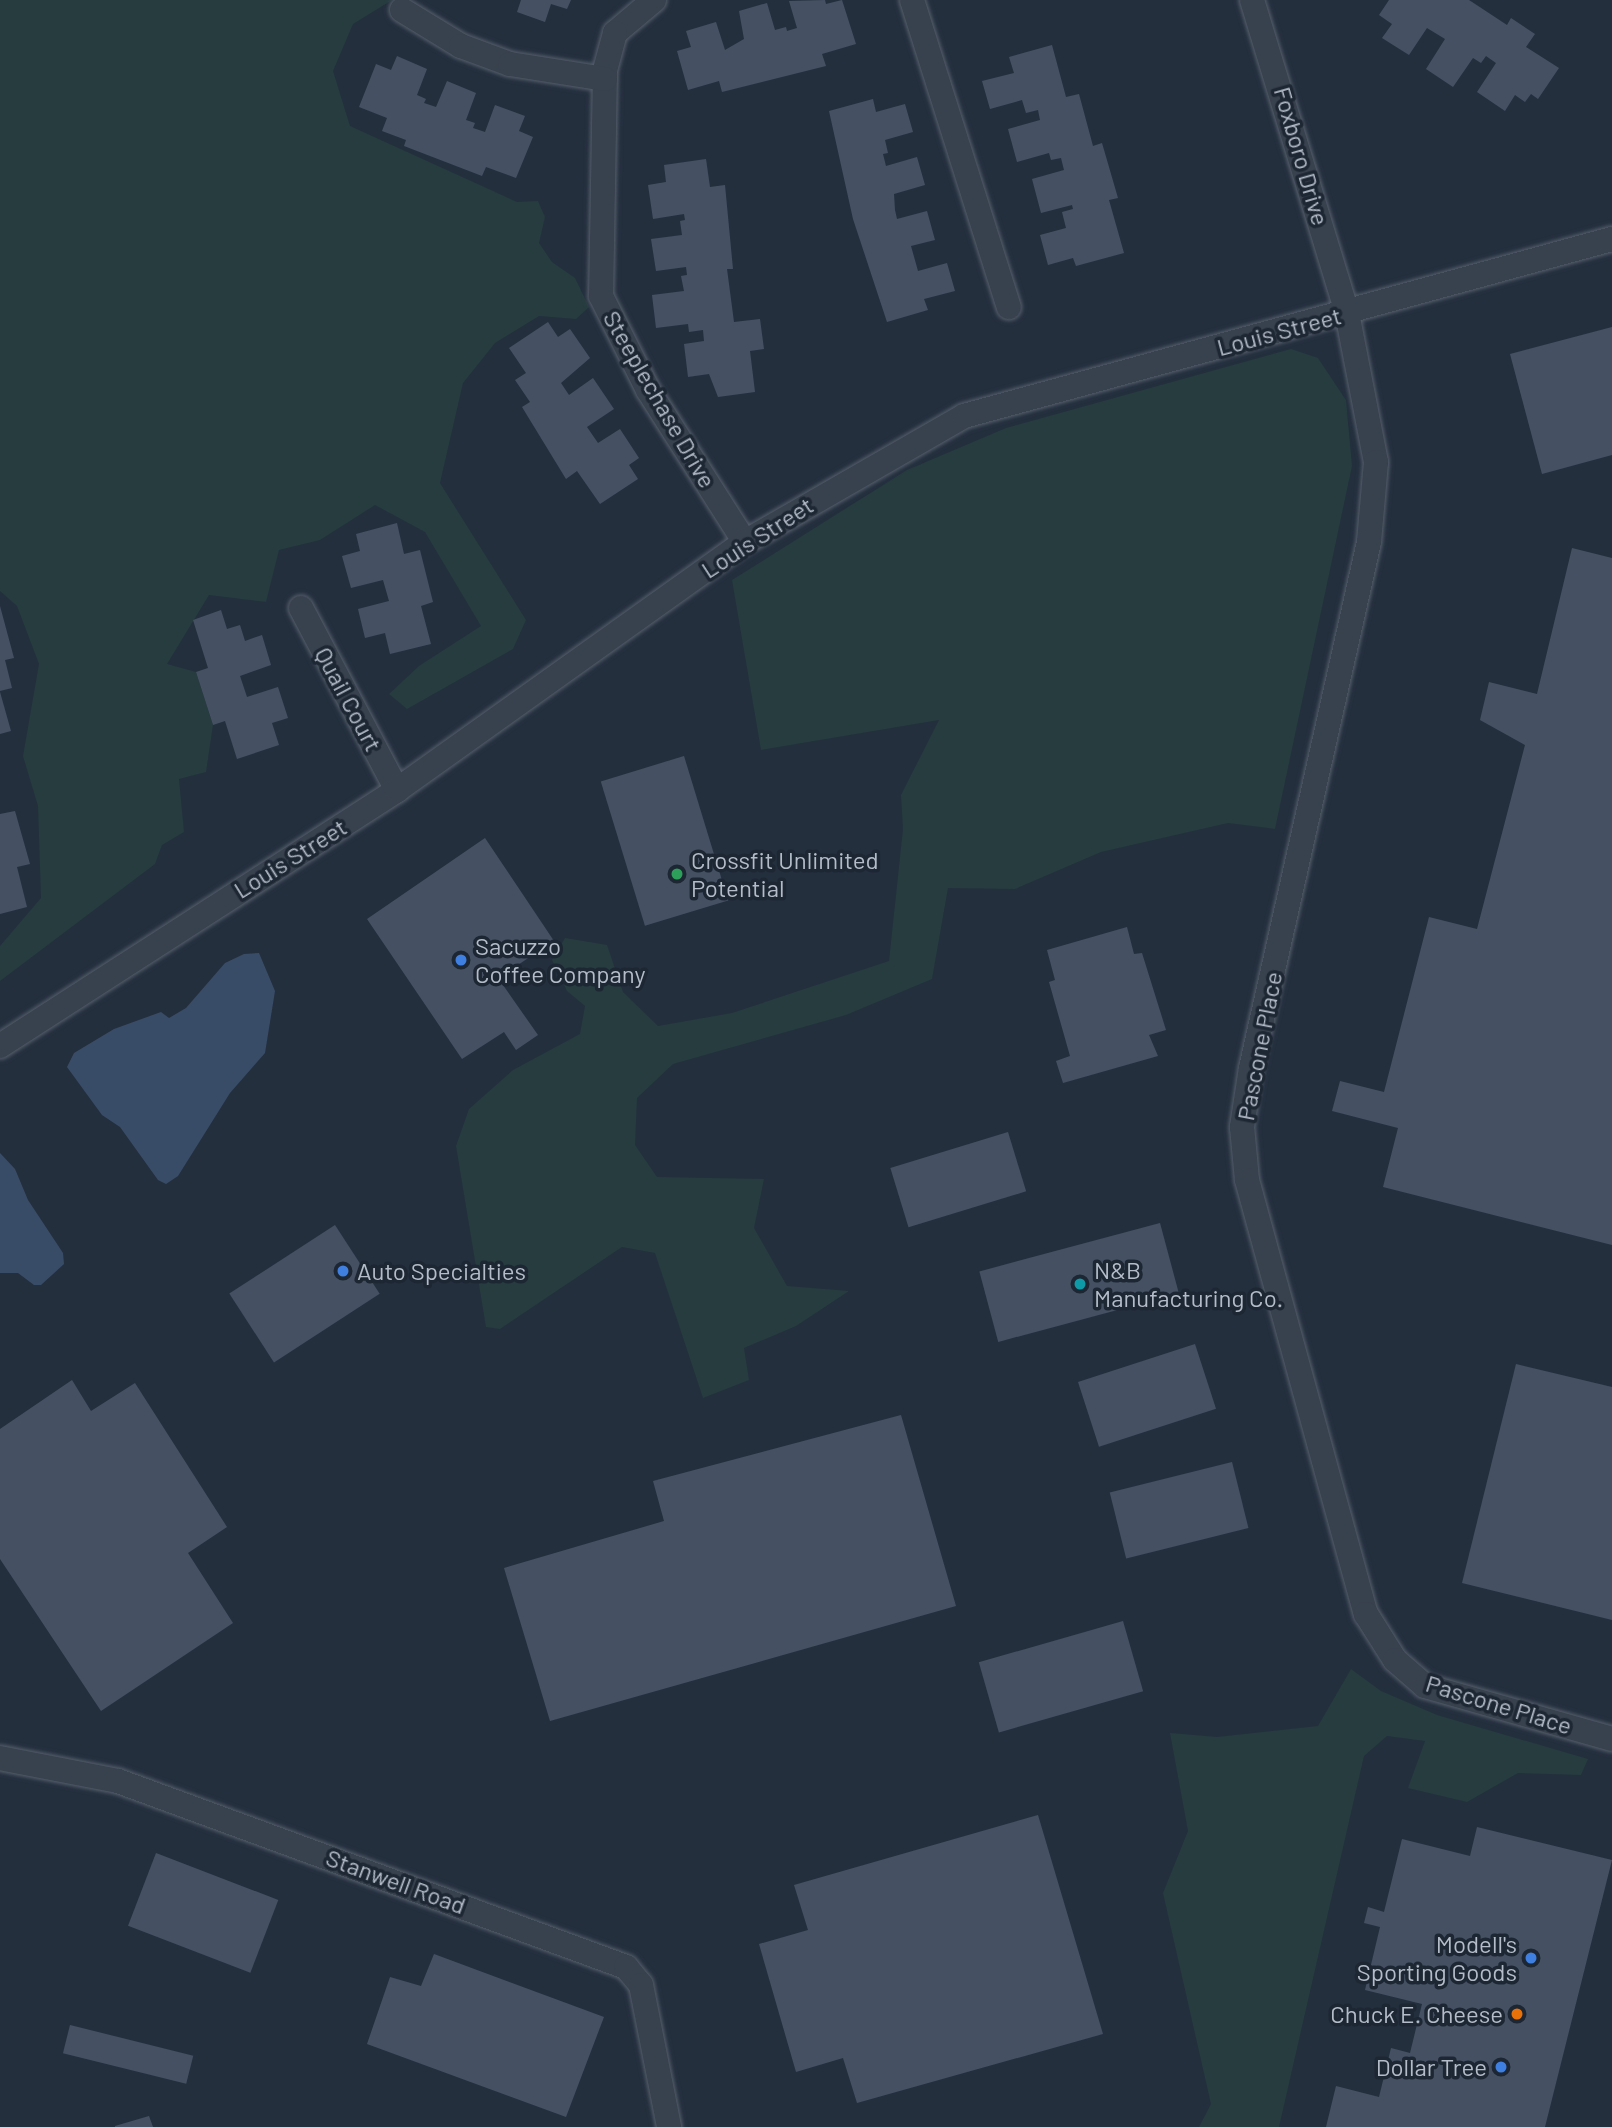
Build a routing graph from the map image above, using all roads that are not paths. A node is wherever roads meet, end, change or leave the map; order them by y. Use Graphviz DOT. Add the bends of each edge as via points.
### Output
graph roads {
  1 [pos="654,0"];
  2 [pos="912,0"];
  3 [pos="1252,0"];
  4 [pos="402,10"];
  5 [pos="605,79"];
  6 [pos="1612,239"];
  7 [pos="1009,307"];
  8 [pos="1347,313"];
  9 [pos="744,542"];
  10 [pos="301,608"];
  11 [pos="397,790"];
  12 [pos="0,1046"];
  13 [pos="1612,1739"];
  14 [pos="0,1758"];
  15 [pos="670,2127"];
  1 -- 5 [label="street, Steeplechase Drive" via="615,33"];
  2 -- 7 [label="street"];
  3 -- 8 [label="street, Foxboro Drive"];
  4 -- 5 [label="street" via="461,46 510,64"];
  5 -- 9 [label="street, Steeplechase Drive" via="601,296 648,390"];
  6 -- 8 [label="street, Louis Street"];
  8 -- 9 [label="street, Louis Street" via="964,415"];
  8 -- 13 [label="street, Pascone Place" via="1376,462 1369,541 1251,1068 1242,1127 1247,1180 1366,1614 1395,1660 1424,1686"];
  9 -- 11 [label="street, Louis Street"];
  10 -- 11 [label="street, Quail Court"];
  11 -- 12 [label="street, Louis Street"];
  14 -- 15 [label="street, Stanwell Road" via="118,1781 626,1967 641,1985"];
}
